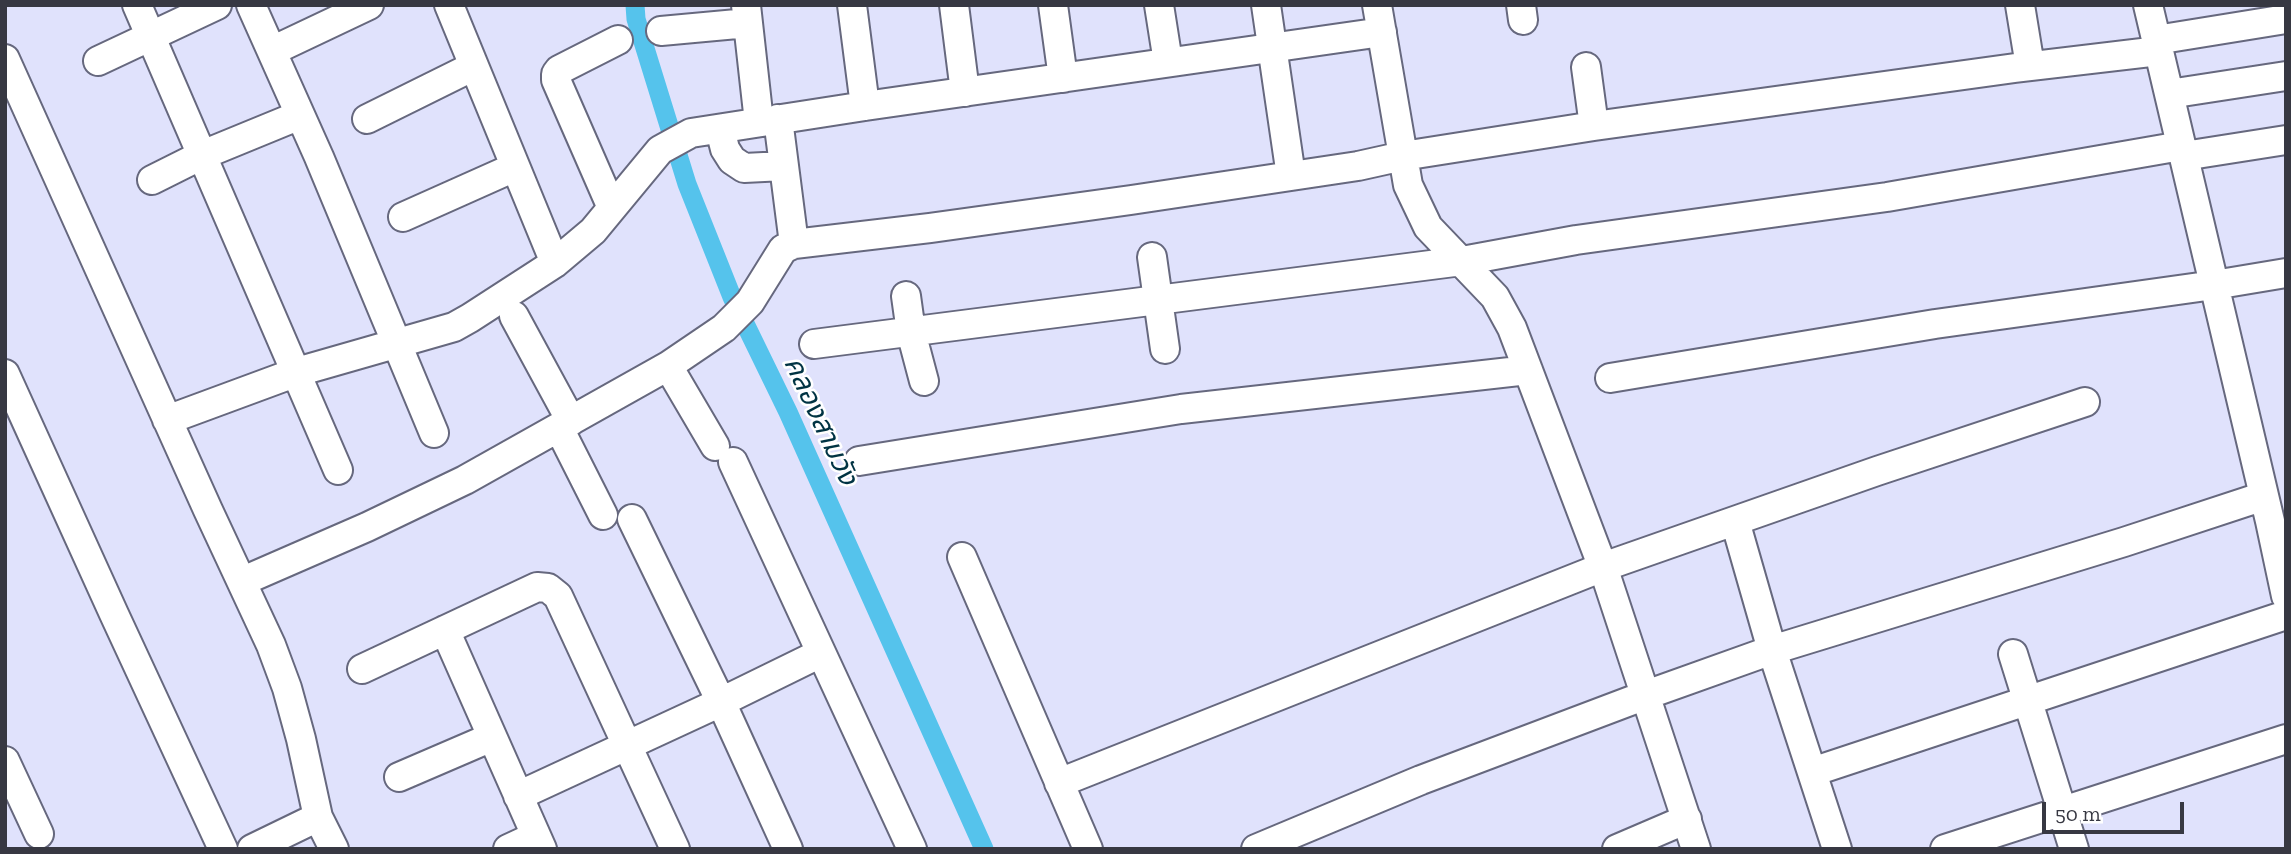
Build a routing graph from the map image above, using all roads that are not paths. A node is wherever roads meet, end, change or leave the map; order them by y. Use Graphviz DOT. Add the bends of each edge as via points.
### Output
graph roads {
  1 [pos="137,5"];
  2 [pos="217,5"];
  3 [pos="251,5"];
  4 [pos="369,5"];
  5 [pos="449,5"];
  6 [pos="852,5"];
  7 [pos="954,5"];
  8 [pos="1053,5"];
  9 [pos="1159,5"];
  10 [pos="1266,5"];
  11 [pos="2020,5"];
  12 [pos="2148,5"];
  13 [pos="747,14"];
  14 [pos="1380,18"];
  15 [pos="2286,19"];
  16 [pos="661,31"];
  17 [pos="150,36"];
  18 [pos="618,40"];
  19 [pos="2157,45"];
  20 [pos="1273,47"];
  21 [pos="272,51"];
  22 [pos="5,59"];
  23 [pos="98,61"];
  24 [pos="1168,62"];
  25 [pos="474,66"];
  26 [pos="1586,66"];
  27 [pos="2030,66"];
  28 [pos="2286,76"];
  29 [pos="1063,78"];
  30 [pos="965,92"];
  31 [pos="2169,94"];
  32 [pos="865,106"];
  33 [pos="300,115"];
  34 [pos="367,119"];
  35 [pos="768,121"];
  36 [pos="1594,126"];
  37 [pos="720,128"];
  38 [pos="2286,140"];
  39 [pos="2182,151"];
  40 [pos="201,156"];
  41 [pos="1403,156"];
  42 [pos="784,166"];
  43 [pos="515,167"];
  44 [pos="1290,176"];
  45 [pos="152,180"];
  46 [pos="612,208"];
  47 [pos="403,217"];
  48 [pos="794,244"];
  49 [pos="1152,257"];
  50 [pos="1462,261"];
  51 [pos="555,263"];
  52 [pos="2286,273"];
  53 [pos="2214,285"];
  54 [pos="906,296"];
  55 [pos="1158,301"];
  56 [pos="514,316"];
  57 [pos="911,332"];
  58 [pos="397,343"];
  59 [pos="814,344"];
  60 [pos="1165,349"];
  61 [pos="668,366"];
  62 [pos="1528,370"];
  63 [pos="297,372"];
  64 [pos="5,374"];
  65 [pos="1610,378"];
  66 [pos="924,381"];
  67 [pos="2085,402"];
  68 [pos="167,420"];
  69 [pos="565,425"];
  70 [pos="434,433"];
  71 [pos="859,461"];
  72 [pos="338,470"];
  73 [pos="2264,496"];
  74 [pos="603,515"];
  75 [pos="632,519"];
  76 [pos="1735,521"];
  77 [pos="962,557"];
  78 [pos="1603,567"];
  79 [pos="243,581"];
  80 [pos="2286,596"];
  81 [pos="2286,615"];
  82 [pos="445,630"];
  83 [pos="1772,650"];
  84 [pos="821,653"];
  85 [pos="2013,654"];
  86 [pos="362,669"];
  87 [pos="1646,695"];
  88 [pos="2027,700"];
  89 [pos="721,702"];
  90 [pos="492,737"];
  91 [pos="2286,739"];
  92 [pos="627,746"];
  93 [pos="5,761"];
  94 [pos="1812,772"];
  95 [pos="400,778"];
  96 [pos="1059,783"];
  97 [pos="518,796"];
  98 [pos="2063,811"];
  99 [pos="318,817"];
  100 [pos="1687,819"];
  101 [pos="43,842"];
  102 [pos="539,842"];
  103 [pos="223,849"];
  104 [pos="252,849"];
  105 [pos="334,849"];
  106 [pos="508,849"];
  107 [pos="674,849"];
  108 [pos="788,849"];
  109 [pos="912,849"];
  110 [pos="1088,849"];
  111 [pos="1256,849"];
  112 [pos="1617,849"];
  113 [pos="1696,849"];
  114 [pos="1837,849"];
  115 [pos="1945,849"];
  116 [pos="2074,849"];
  1 -- 17 [label="street"];
  2 -- 17 [label="street"];
  3 -- 21 [label="street"];
  4 -- 21 [label="street"];
  5 -- 25 [label="street"];
  6 -- 32 [label="street"];
  7 -- 30 [label="street"];
  8 -- 29 [label="street"];
  9 -- 24 [label="street"];
  10 -- 20 [label="street"];
  11 -- 27 [label="street"];
  12 -- 19 [label="street"];
  13 -- 16 [label="street"];
  13 -- 35 [label="street"];
  14 -- 20 [label="street"];
  14 -- 41 [label="street"];
  15 -- 19 [label="street"];
  17 -- 23 [label="street"];
  17 -- 40 [label="street"];
  18 -- 46 [label="street" via="556,74"];
  19 -- 27 [label="street"];
  19 -- 31 [label="street"];
  20 -- 24 [label="street"];
  20 -- 44 [label="street"];
  21 -- 33 [label="street"];
  22 -- 68 [label="street"];
  24 -- 29 [label="street"];
  25 -- 34 [label="street"];
  25 -- 43 [label="street"];
  26 -- 36 [label="street"];
  27 -- 36 [label="street"];
  28 -- 31 [label="street"];
  29 -- 30 [label="street"];
  30 -- 32 [label="street"];
  31 -- 39 [label="street"];
  32 -- 35 [label="street"];
  33 -- 40 [label="street"];
  33 -- 58 [label="street"];
  35 -- 37 [label="street"];
  35 -- 42 [label="street"];
  36 -- 41 [label="street"];
  37 -- 42 [label="street" via="725,149 744,168"];
  37 -- 46 [label="street" via="691,133 660,150"];
  38 -- 39 [label="street"];
  39 -- 50 [label="street" via="1576,240"];
  39 -- 53 [label="street"];
  40 -- 45 [label="street"];
  40 -- 63 [label="street"];
  41 -- 44 [label="street"];
  41 -- 50 [label="street" via="1408,185 1428,227"];
  42 -- 48 [label="street"];
  43 -- 47 [label="street"];
  43 -- 51 [label="street"];
  44 -- 48 [label="street"];
  46 -- 51 [label="street"];
  48 -- 61 [label="street" via="783,248 750,302 724,328"];
  49 -- 55 [label="street"];
  50 -- 55 [label="street"];
  50 -- 62 [label="street" via="1495,298"];
  51 -- 58 [label="street" via="454,327"];
  52 -- 53 [label="street"];
  53 -- 65 [label="street" via="1935,324"];
  53 -- 73 [label="street"];
  54 -- 57 [label="street"];
  55 -- 57 [label="street"];
  55 -- 60 [label="street"];
  56 -- 69 [label="street"];
  57 -- 59 [label="street"];
  57 -- 66 [label="street"];
  58 -- 63 [label="street"];
  58 -- 70 [label="street"];
  61 -- 69 [label="street"];
  61 -- 84 [label="street" via="724,454"];
  62 -- 71 [label="street" via="1181,409"];
  62 -- 78 [label="street"];
  63 -- 68 [label="street"];
  63 -- 72 [label="street"];
  64 -- 103 [label="street"];
  67 -- 76 [label="street"];
  68 -- 79 [label="street"];
  69 -- 74 [label="street"];
  69 -- 79 [label="street" via="452,486"];
  73 -- 80 [label="street"];
  73 -- 83 [label="street"];
  75 -- 89 [label="street"];
  76 -- 78 [label="street"];
  76 -- 83 [label="street"];
  77 -- 96 [label="street"];
  78 -- 87 [label="street"];
  78 -- 96 [label="street"];
  79 -- 99 [label="street" via="287,688"];
  81 -- 88 [label="street"];
  82 -- 86 [label="street"];
  82 -- 90 [label="street"];
  82 -- 92 [label="street" via="537,587 548,588 558,596"];
  83 -- 87 [label="street"];
  83 -- 94 [label="street"];
  84 -- 89 [label="street"];
  84 -- 109 [label="street"];
  85 -- 88 [label="street"];
  87 -- 100 [label="street"];
  87 -- 111 [label="street" via="1420,780"];
  88 -- 94 [label="street"];
  88 -- 98 [label="street"];
  89 -- 92 [label="street"];
  89 -- 108 [label="street"];
  90 -- 95 [label="street"];
  90 -- 97 [label="street"];
  91 -- 98 [label="street"];
  92 -- 97 [label="street"];
  92 -- 107 [label="street"];
  93 -- 101 [label="street"];
  94 -- 114 [label="street"];
  96 -- 110 [label="street"];
  97 -- 102 [label="street"];
  98 -- 115 [label="street"];
  98 -- 116 [label="street"];
  99 -- 104 [label="street"];
  99 -- 105 [label="street"];
  100 -- 112 [label="street"];
  100 -- 113 [label="street"];
  102 -- 106 [label="street"];
}
